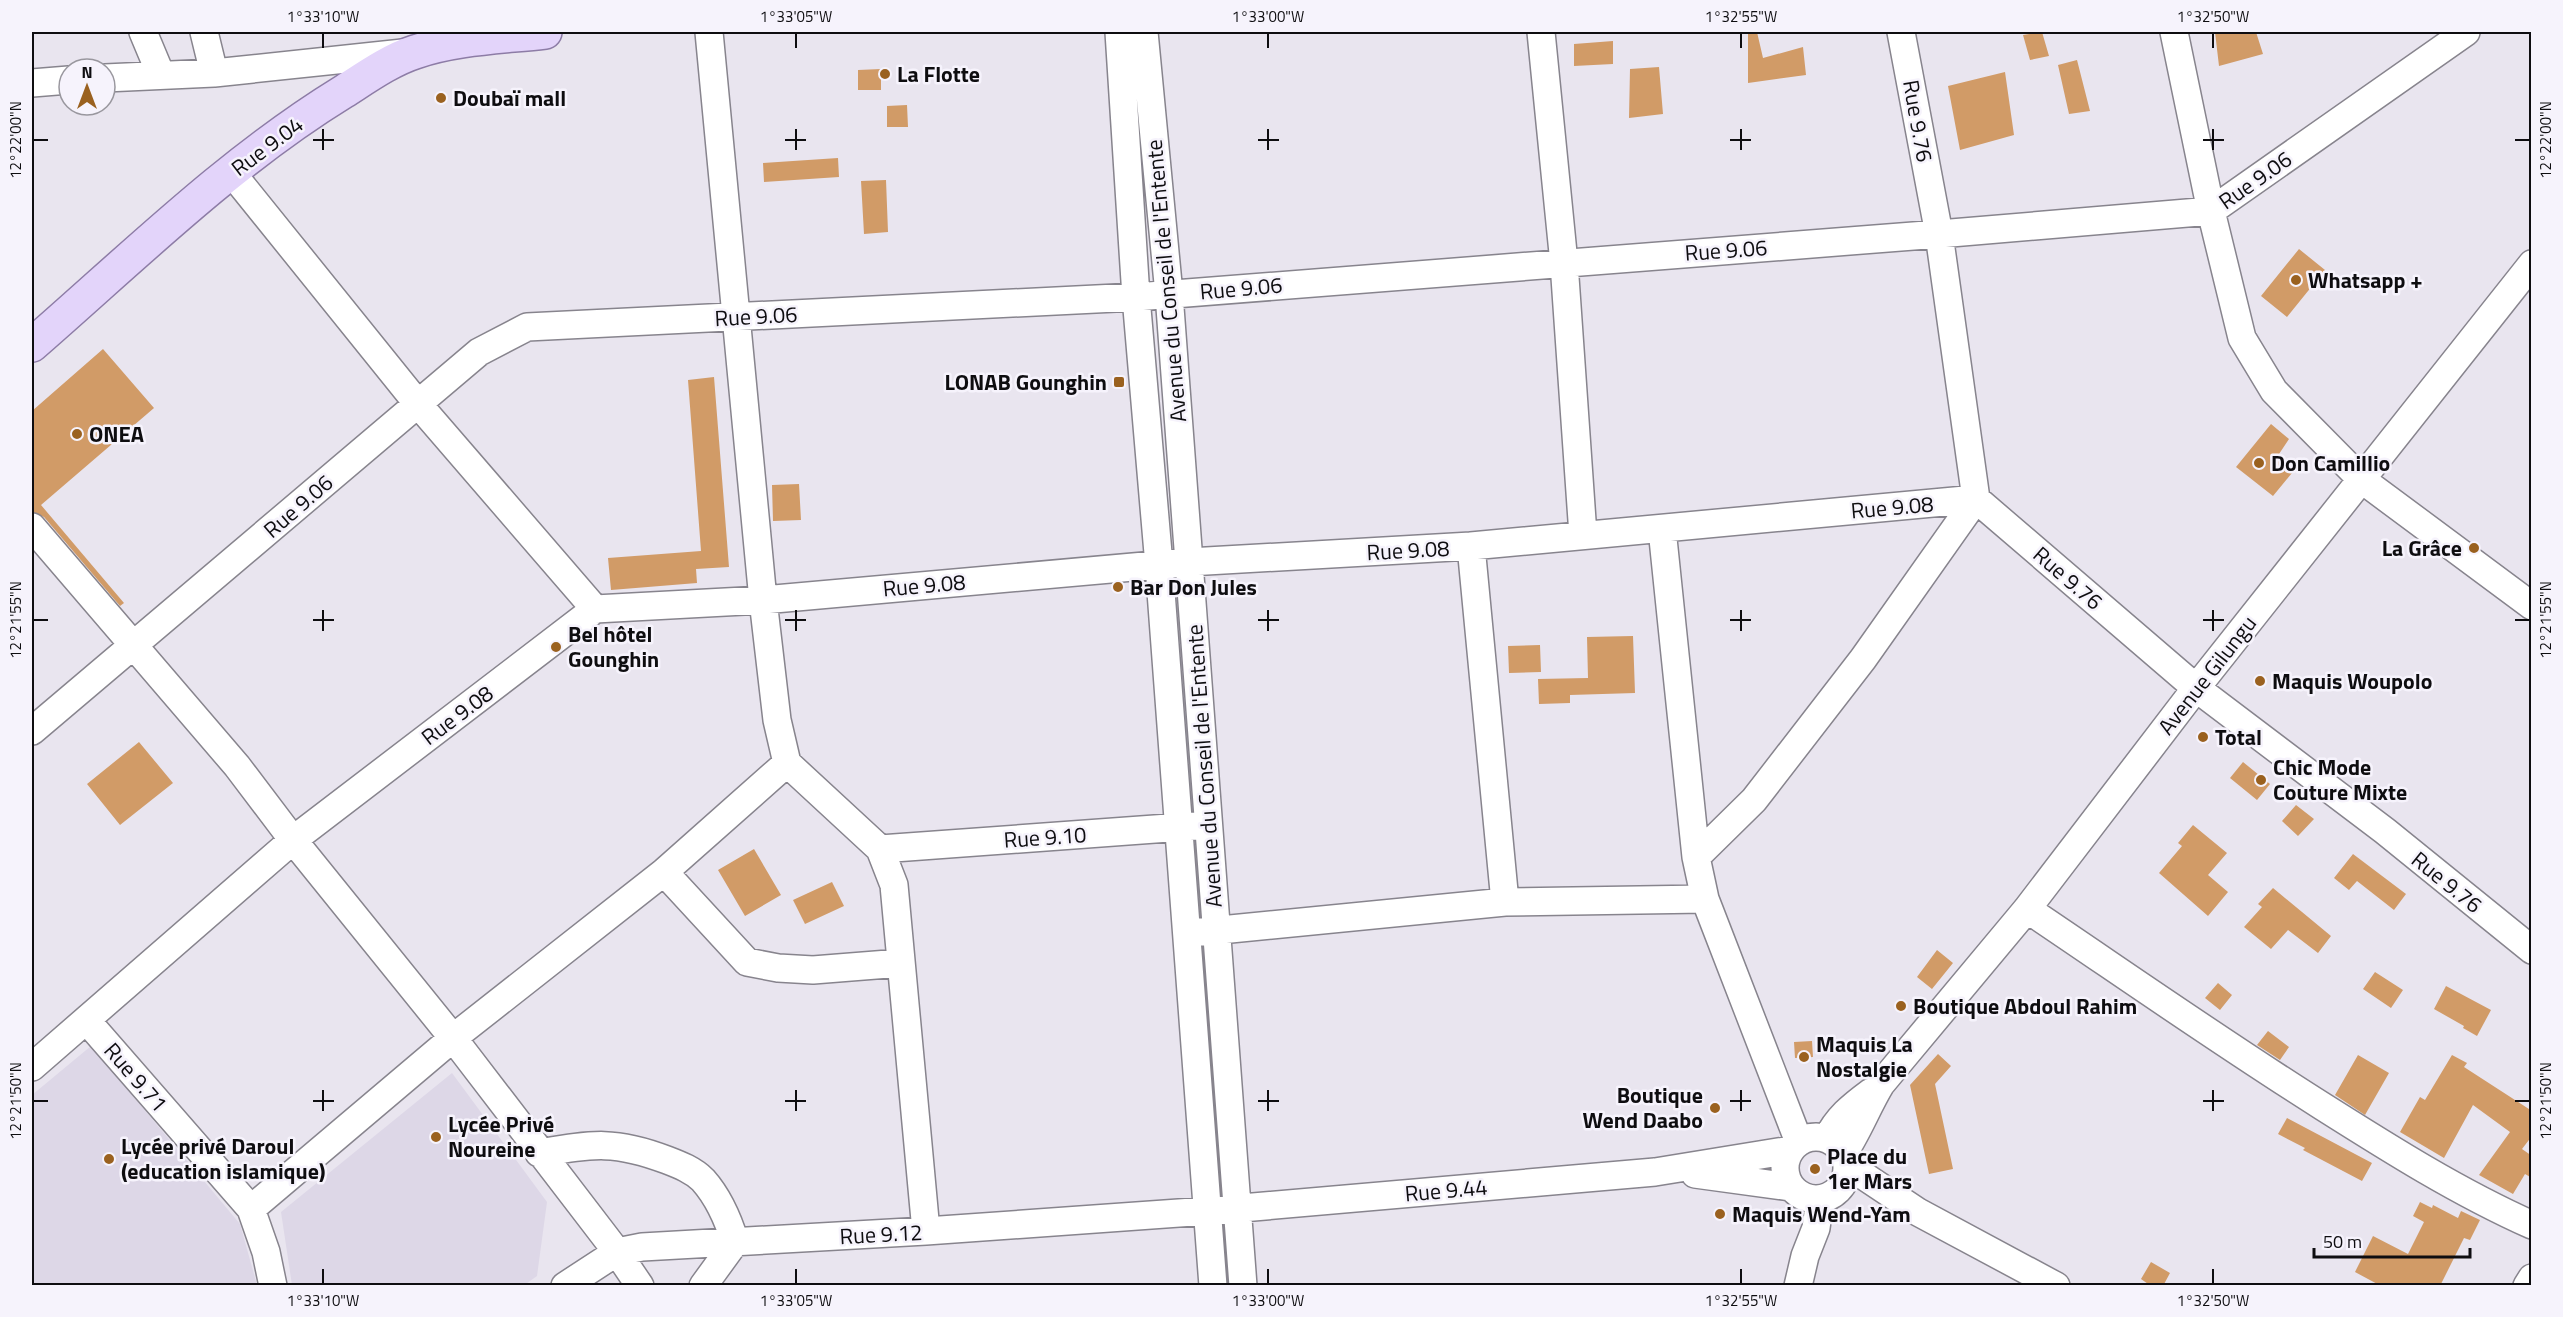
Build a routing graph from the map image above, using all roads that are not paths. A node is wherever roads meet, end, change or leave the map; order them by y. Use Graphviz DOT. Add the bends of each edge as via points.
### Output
graph roads {
  1 [pos="143,32"];
  2 [pos="204,32"];
  3 [pos="545,32"];
  4 [pos="709,32"];
  5 [pos="1119,32"];
  6 [pos="1144,32"];
  7 [pos="1541,32"];
  8 [pos="1901,32"];
  9 [pos="2174,32"];
  10 [pos="2466,32"];
  11 [pos="413,52"];
  12 [pos="214,73"];
  13 [pos="161,75"];
  14 [pos="117,77"];
  15 [pos="57,82"];
  16 [pos="32,83"];
  17 [pos="231,172"];
  18 [pos="2211,211"];
  19 [pos="1939,234"];
  20 [pos="1564,263"];
  21 [pos="2532,264"];
  22 [pos="1169,294"];
  23 [pos="1136,297"];
  24 [pos="736,318"];
  25 [pos="32,345"];
  26 [pos="417,404"];
  27 [pos="2361,479"];
  28 [pos="1976,499"];
  29 [pos="32,526"];
  30 [pos="1662,529"];
  31 [pos="1583,535"];
  32 [pos="1471,546"];
  33 [pos="1189,562"];
  34 [pos="1159,565"];
  35 [pos="764,600"];
  36 [pos="2532,606"];
  37 [pos="595,609"];
  38 [pos="134,646"];
  39 [pos="2196,688"];
  40 [pos="32,731"];
  41 [pos="787,763"];
  42 [pos="1209,825"];
  43 [pos="1180,827"];
  44 [pos="293,840"];
  45 [pos="880,849"];
  46 [pos="1696,857"];
  47 [pos="664,872"];
  48 [pos="1705,899"];
  49 [pos="1505,902"];
  50 [pos="2027,909"];
  51 [pos="1216,930"];
  52 [pos="1187,934"];
  53 [pos="2532,950"];
  54 [pos="900,963"];
  55 [pos="87,1021"];
  56 [pos="453,1038"];
  57 [pos="32,1067"];
  58 [pos="1795,1146"];
  59 [pos="539,1153"];
  60 [pos="1655,1172"];
  61 [pos="1823,1177"];
  62 [pos="1237,1208"];
  63 [pos="251,1209"];
  64 [pos="1207,1211"];
  65 [pos="2532,1225"];
  66 [pos="926,1231"];
  67 [pos="735,1242"];
  68 [pos="617,1252"];
  69 [pos="2532,1278"];
  70 [pos="273,1286"];
  71 [pos="565,1286"];
  72 [pos="640,1286"];
  73 [pos="703,1286"];
  74 [pos="1213,1286"];
  75 [pos="1243,1286"];
  76 [pos="1798,1286"];
  77 [pos="2056,1286"];
  78 [pos="2527,1286"];
  1 -- 13 [label="street"];
  2 -- 12 [label="street"];
  3 -- 11 [label="main road, Rue 9.04" via="456,42"];
  4 -- 24 [label="street"];
  5 -- 23 [label="street, Avenue du Conseil de l'Entente"];
  6 -- 22 [label="street, Avenue du Conseil de l'Entente"];
  7 -- 20 [label="street"];
  8 -- 19 [label="street, Rue 9.76"];
  9 -- 18 [label="street"];
  10 -- 18 [label="street, Rue 9.06"];
  11 -- 12 [label="street"];
  11 -- 17 [label="main road, Rue 9.04" via="320,106"];
  12 -- 13 [label="street"];
  13 -- 14 [label="street"];
  15 -- 16 [label="street"];
  17 -- 25 [label="main road, Rue 9.04"];
  17 -- 26 [label="street"];
  18 -- 19 [label="street, Rue 9.06"];
  18 -- 27 [label="street" via="2242,338 2274,391"];
  19 -- 20 [label="street, Rue 9.06"];
  19 -- 28 [label="street, Rue 9.76"];
  20 -- 22 [label="street, Rue 9.06"];
  20 -- 31 [label="street"];
  21 -- 27 [label="street, Avenue Gilungu"];
  22 -- 23 [label="street, Rue 9.06"];
  22 -- 33 [label="street, Avenue du Conseil de l'Entente"];
  23 -- 24 [label="street, Rue 9.06"];
  23 -- 34 [label="street, Avenue du Conseil de l'Entente"];
  24 -- 26 [label="street, Rue 9.06" via="527,327 479,352"];
  24 -- 35 [label="street"];
  26 -- 37 [label="street"];
  26 -- 38 [label="street, Rue 9.06"];
  27 -- 36 [label="street"];
  27 -- 39 [label="street, Avenue Gilungu"];
  28 -- 30 [label="street, Rue 9.08"];
  28 -- 39 [label="street, Rue 9.76"];
  28 -- 46 [label="street" via="1863,659 1754,800"];
  29 -- 38 [label="street"];
  30 -- 31 [label="street, Rue 9.08"];
  30 -- 46 [label="street"];
  31 -- 32 [label="street, Rue 9.08"];
  32 -- 33 [label="street, Rue 9.08"];
  32 -- 49 [label="street"];
  33 -- 34 [label="street, Rue 9.08"];
  33 -- 42 [label="street, Avenue du Conseil de l'Entente"];
  34 -- 35 [label="street, Rue 9.08"];
  34 -- 43 [label="street, Avenue du Conseil de l'Entente"];
  35 -- 37 [label="street, Rue 9.08"];
  35 -- 41 [label="street" via="777,720"];
  37 -- 44 [label="street, Rue 9.08"];
  38 -- 40 [label="street, Rue 9.06"];
  38 -- 44 [label="street" via="203,724"];
  39 -- 50 [label="street, Avenue Gilungu"];
  39 -- 53 [label="street, Rue 9.76" via="2385,831"];
  41 -- 45 [label="street"];
  41 -- 47 [label="street"];
  42 -- 43 [label="street, Rue 9.10"];
  42 -- 51 [label="street, Avenue du Conseil de l'Entente"];
  43 -- 45 [label="street, Rue 9.10"];
  43 -- 52 [label="street, Avenue du Conseil de l'Entente"];
  44 -- 55 [label="street, Rue 9.08"];
  44 -- 56 [label="street"];
  45 -- 54 [label="street" via="894,885"];
  46 -- 48 [label="street"];
  47 -- 54 [label="street" via="747,962 813,970"];
  47 -- 56 [label="street"];
  48 -- 49 [label="street"];
  48 -- 58 [label="street"];
  49 -- 51 [label="street"];
  50 -- 61 [label="street, Avenue Gilungu" via="1881,1084 1856,1135"];
  50 -- 65 [label="street" via="2389,1149"];
  51 -- 52 [label="street"];
  51 -- 62 [label="street, Avenue du Conseil de l'Entente"];
  52 -- 64 [label="street, Avenue du Conseil de l'Entente"];
  54 -- 66 [label="street"];
  55 -- 57 [label="street, Rue 9.08"];
  55 -- 63 [label="street, Rue 9.71"];
  56 -- 59 [label="street"];
  56 -- 63 [label="street"];
  58 -- 60 [label="street"];
  58 -- 61 [label="street" via="1812,1138"];
  58 -- 61 [label="street" via="1785,1162 1786,1176"];
  59 -- 67 [label="street" via="615,1145 687,1168 702,1179 718,1201"];
  59 -- 68 [label="street"];
  60 -- 61 [label="street"];
  60 -- 62 [label="street, Rue 9.44"];
  61 -- 76 [label="street" via="1816,1228"];
  61 -- 77 [label="street" via="1859,1194 1918,1212"];
  62 -- 64 [label="street, Rue 9.44"];
  62 -- 75 [label="street, Avenue du Conseil de l'Entente"];
  63 -- 70 [label="street, Rue 9.71"];
  64 -- 66 [label="street, Rue 9.12"];
  64 -- 74 [label="street, Avenue du Conseil de l'Entente"];
  66 -- 67 [label="street, Rue 9.12"];
  67 -- 68 [label="street, Rue 9.12"];
  67 -- 73 [label="street"];
  68 -- 71 [label="street, Rue 9.12"];
  68 -- 72 [label="street"];
  69 -- 78 [label="street"];
}
